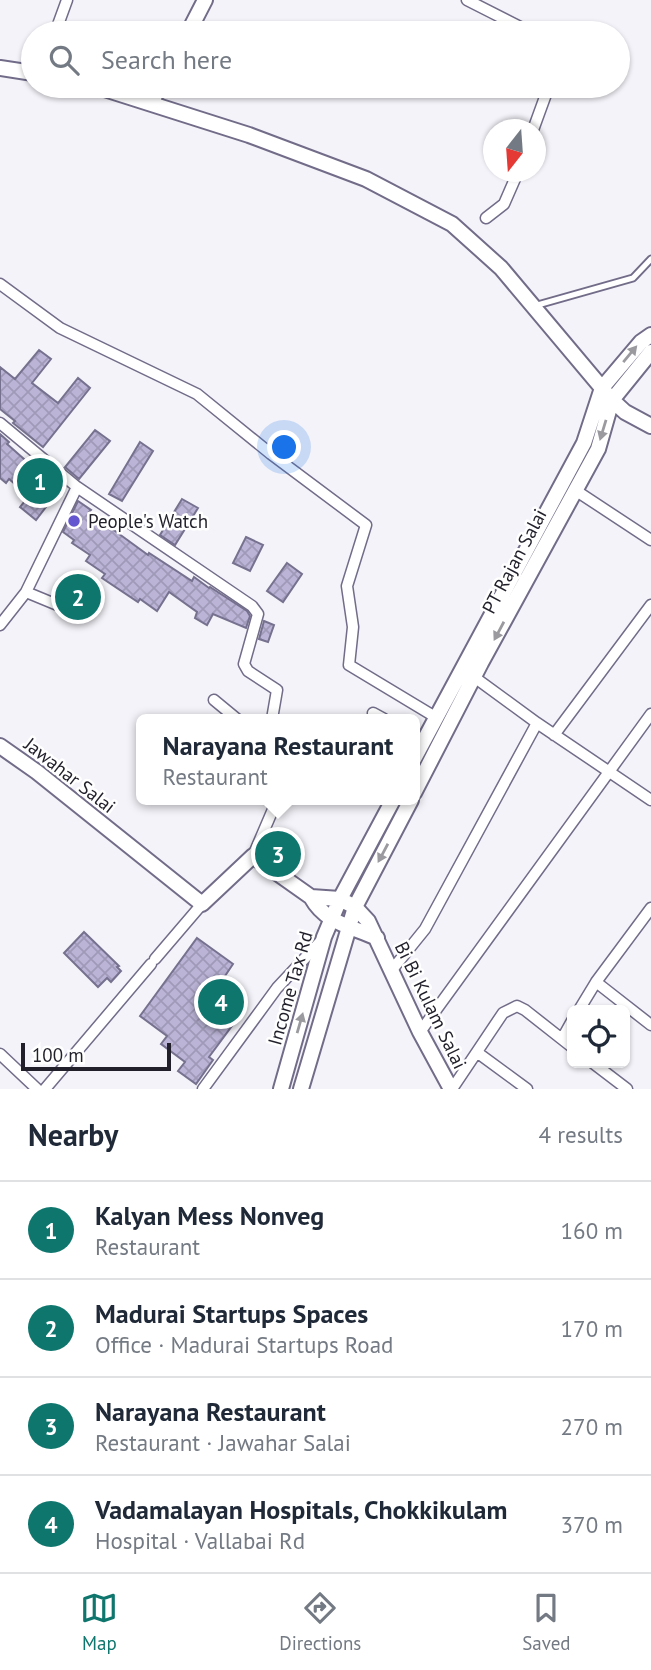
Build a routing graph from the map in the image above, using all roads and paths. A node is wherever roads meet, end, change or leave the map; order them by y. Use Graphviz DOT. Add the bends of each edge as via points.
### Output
graph roads {
  1 [pos="67,0"];
  2 [pos="205,0"];
  3 [pos="467,0"];
  4 [pos="59,21"];
  5 [pos="194,21"];
  6 [pos="508,21"];
  7 [pos="0,68"];
  8 [pos="21,71"];
  9 [pos="135,98"];
  10 [pos="154,98"];
  11 [pos="545,98"];
  12 [pos="151,103"];
  13 [pos="537,119"];
  14 [pos="513,182"];
  15 [pos="486,218"];
  16 [pos="651,259"];
  17 [pos="0,284"];
  18 [pos="533,307"];
  19 [pos="651,335"];
  20 [pos="651,352"];
  21 [pos="602,388"];
  22 [pos="612,400"];
  23 [pos="0,423"];
  24 [pos="651,426"];
  25 [pos="77,487"];
  26 [pos="575,490"];
  27 [pos="651,540"];
  28 [pos="532,555"];
  29 [pos="26,592"];
  30 [pos="651,605"];
  31 [pos="72,611"];
  32 [pos="0,625"];
  33 [pos="469,674"];
  34 [pos="214,700"];
  35 [pos="231,714"];
  36 [pos="273,714"];
  37 [pos="651,714"];
  38 [pos="437,718"];
  39 [pos="537,723"];
  40 [pos="554,735"];
  41 [pos="420,737"];
  42 [pos="0,746"];
  43 [pos="609,772"];
  44 [pos="420,782"];
  45 [pos="651,800"];
  46 [pos="275,805"];
  47 [pos="387,805"];
  48 [pos="408,805"];
  49 [pos="253,856"];
  50 [pos="312,897"];
  51 [pos="340,899"];
  52 [pos="202,904"];
  53 [pos="355,907"];
  54 [pos="651,908"];
  55 [pos="331,920"];
  56 [pos="348,928"];
  57 [pos="324,937"];
  58 [pos="377,938"];
  59 [pos="391,971"];
  60 [pos="596,982"];
  61 [pos="582,1005"];
  62 [pos="651,1025"];
  63 [pos="567,1030"];
  64 [pos="420,1032"];
  65 [pos="562,1039"];
  66 [pos="567,1043"];
  67 [pos="478,1053"];
  68 [pos="0,1054"];
  69 [pos="600,1068"];
  70 [pos="37,1089"];
  71 [pos="45,1089"];
  72 [pos="203,1089"];
  73 [pos="281,1089"];
  74 [pos="302,1089"];
  75 [pos="452,1089"];
  76 [pos="527,1089"];
  77 [pos="627,1089"];
  1 -- 4 [label="street"];
  2 -- 5 [label="main road"];
  3 -- 6 [label="street"];
  7 -- 8 [label="main road"];
  9 -- 12 [label="main road"];
  10 -- 12 [label="main road"];
  11 -- 13 [label="street"];
  12 -- 18 [label="main road" via="366,179 452,224 501,268"];
  14 -- 15 [label="street" via="503,204"];
  16 -- 18 [label="lane" via="633,278"];
  17 -- 38 [label="street" via="60,328 197,394 366,525 347,586 354,627 349,665"];
  18 -- 21 [label="main road"];
  21 -- 19 [label="main road, PT Rajan Salai, one-way"];
  20 -- 22 [label="main road, PT Rajan Salai"];
  21 -- 22 [label="main road"];
  21 -- 28 [label="main road, PT Rajan Salai" via="583,443"];
  22 -- 24 [label="main road"];
  22 -- 26 [label="main road, PT Rajan Salai, one-way" via="598,449"];
  23 -- 25 [label="street"];
  25 -- 29 [label="street"];
  25 -- 36 [label="street" via="252,606 258,614 244,664 277,690"];
  26 -- 27 [label="street"];
  26 -- 28 [label="main road, PT Rajan Salai"];
  28 -- 33 [label="main road, PT Rajan Salai"];
  29 -- 31 [label="street"];
  29 -- 32 [label="street"];
  30 -- 40 [label="street"];
  33 -- 38 [label="main road, PT Rajan Salai"];
  33 -- 39 [label="street"];
  33 -- 44 [label="main road, PT Rajan Salai"];
  34 -- 35 [label="street"];
  37 -- 43 [label="street"];
  38 -- 41 [label="main road, PT Rajan Salai"];
  39 -- 40 [label="street"];
  39 -- 59 [label="street" via="425,929"];
  40 -- 43 [label="street"];
  42 -- 52 [label="main road, Jawahar Salai"];
  43 -- 45 [label="street"];
  43 -- 64 [label="street"];
  46 -- 49 [label="street"];
  47 -- 51 [label="main road"];
  48 -- 53 [label="main road, one-way"];
  49 -- 50 [label="main road"];
  49 -- 52 [label="main road"];
  50 -- 51 [label="main road"];
  50 -- 55 [label="main road"];
  51 -- 53 [label="main road, Bi Bi Kulam Salai"];
  51 -- 55 [label="main road, Income Tax Rd"];
  52 -- 71 [label="street"];
  53 -- 56 [label="main road, Income Tax Rd"];
  53 -- 58 [label="main road, Bi Bi Kulam Salai"];
  54 -- 60 [label="street"];
  55 -- 56 [label="main road, Bi Bi Kulam Salai"];
  55 -- 57 [label="main road, Income Tax Rd"];
  56 -- 58 [label="main road, Bi Bi Kulam Salai"];
  56 -- 74 [label="main road, Income Tax Rd"];
  57 -- 72 [label="street" via="277,988"];
  73 -- 57 [label="main road, Income Tax Rd, one-way"];
  58 -- 59 [label="main road, Bi Bi Kulam Salai"];
  59 -- 64 [label="main road, Bi Bi Kulam Salai"];
  60 -- 61 [label="street"];
  60 -- 62 [label="street"];
  63 -- 65 [label="street"];
  64 -- 75 [label="main road, Bi Bi Kulam Salai"];
  65 -- 66 [label="street"];
  65 -- 67 [label="street" via="517,1006 503,1013"];
  67 -- 75 [label="street"];
  67 -- 76 [label="street"];
  68 -- 70 [label="street"];
  69 -- 77 [label="street"];
}
